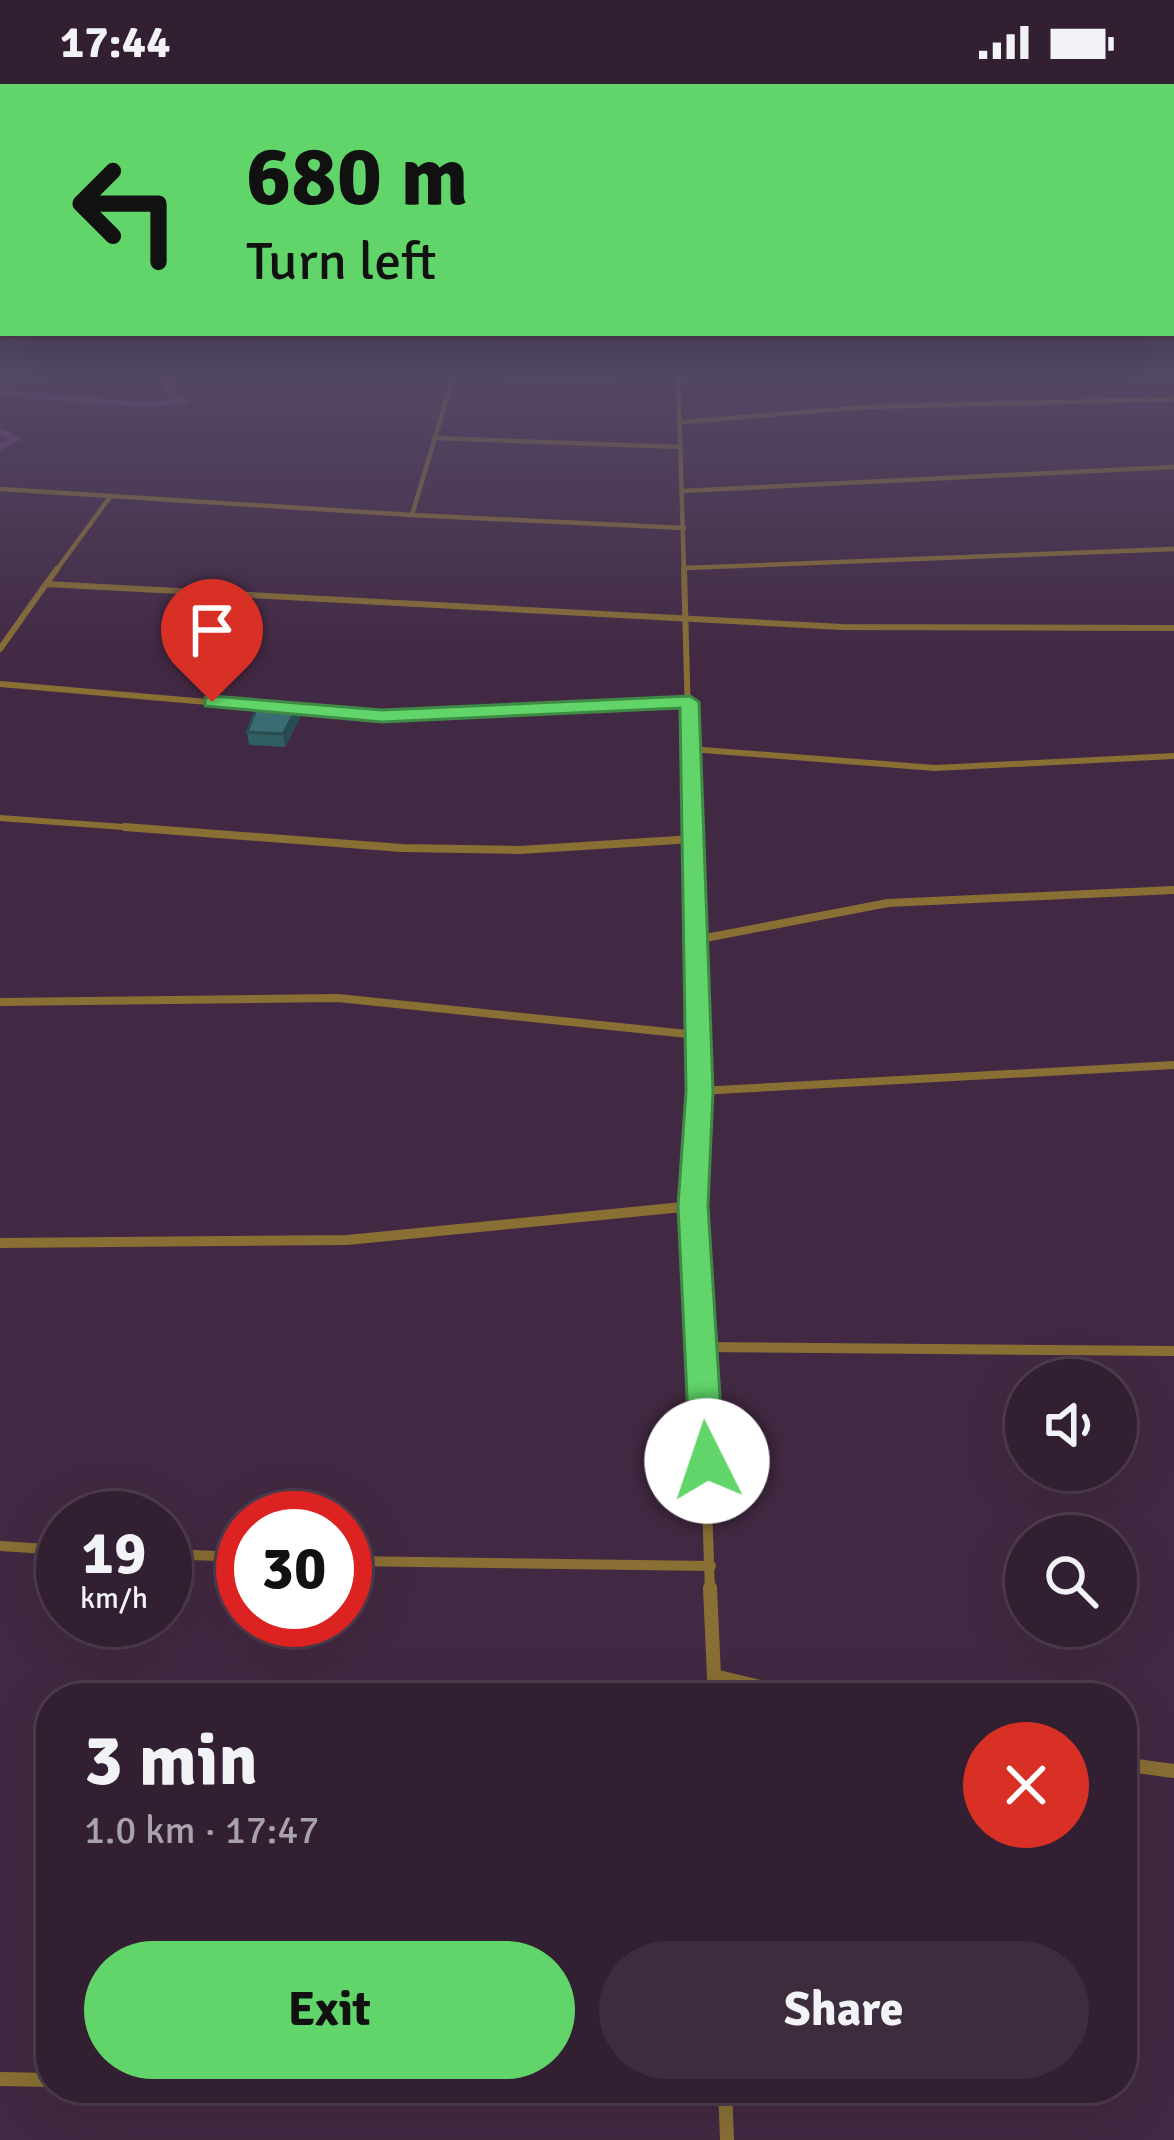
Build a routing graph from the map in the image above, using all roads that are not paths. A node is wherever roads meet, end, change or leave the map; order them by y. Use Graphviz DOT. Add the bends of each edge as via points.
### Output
graph roads {
  1 [pos="426,466"];
  2 [pos="681,466"];
  3 [pos="1174,467"];
  4 [pos="0,489"];
  5 [pos="682,491"];
  6 [pos="110,496"];
  7 [pos="412,515"];
  8 [pos="684,528"];
  9 [pos="1174,549"];
  10 [pos="684,568"];
  11 [pos="46,584"];
  12 [pos="687,619"];
  13 [pos="1174,628"];
  14 [pos="0,650"];
  15 [pos="0,684"];
  16 [pos="690,702"];
  17 [pos="689,749"];
  18 [pos="1174,756"];
  19 [pos="0,818"];
  20 [pos="693,839"];
  21 [pos="1174,890"];
  22 [pos="695,940"];
  23 [pos="0,1002"];
  24 [pos="698,1035"];
  25 [pos="1174,1065"];
  26 [pos="699,1091"];
  27 [pos="693,1206"];
  28 [pos="0,1243"];
  29 [pos="699,1347"];
  30 [pos="1174,1352"];
  31 [pos="0,1546"];
  32 [pos="36,1548"];
  33 [pos="372,1561"];
  34 [pos="711,1566"];
  35 [pos="714,1676"];
  36 [pos="714,1683"];
  37 [pos="744,1683"];
  38 [pos="1137,1766"];
  39 [pos="1174,1771"];
  40 [pos="0,2079"];
  41 [pos="36,2080"];
  42 [pos="725,2103"];
  43 [pos="727,2140"];
  1 -- 7 [label="street"];
  2 -- 5 [label="street"];
  3 -- 5 [label="street"];
  4 -- 6 [label="street"];
  5 -- 8 [label="street"];
  6 -- 7 [label="street"];
  6 -- 11 [label="street"];
  7 -- 8 [label="street"];
  8 -- 10 [label="street"];
  9 -- 10 [label="street"];
  10 -- 12 [label="street"];
  11 -- 12 [label="street"];
  11 -- 14 [label="street"];
  12 -- 13 [label="street"];
  12 -- 16 [label="street"];
  15 -- 16 [label="street" via="359,716"];
  16 -- 17 [label="street"];
  17 -- 18 [label="street" via="935,768"];
  17 -- 20 [label="street"];
  19 -- 20 [label="street" via="402,848"];
  20 -- 22 [label="street"];
  21 -- 22 [label="street" via="888,903"];
  22 -- 24 [label="street"];
  23 -- 24 [label="street" via="338,998"];
  24 -- 26 [label="street"];
  25 -- 26 [label="street"];
  26 -- 27 [label="street"];
  27 -- 28 [label="street" via="288,1240"];
  27 -- 29 [label="street"];
  29 -- 30 [label="street"];
  29 -- 34 [label="street"];
  31 -- 32 [label="street"];
  33 -- 34 [label="street"];
  34 -- 35 [label="street"];
  35 -- 36 [label="street"];
  35 -- 37 [label="street"];
  38 -- 39 [label="street"];
  40 -- 41 [label="street"];
  42 -- 43 [label="street"];
}
